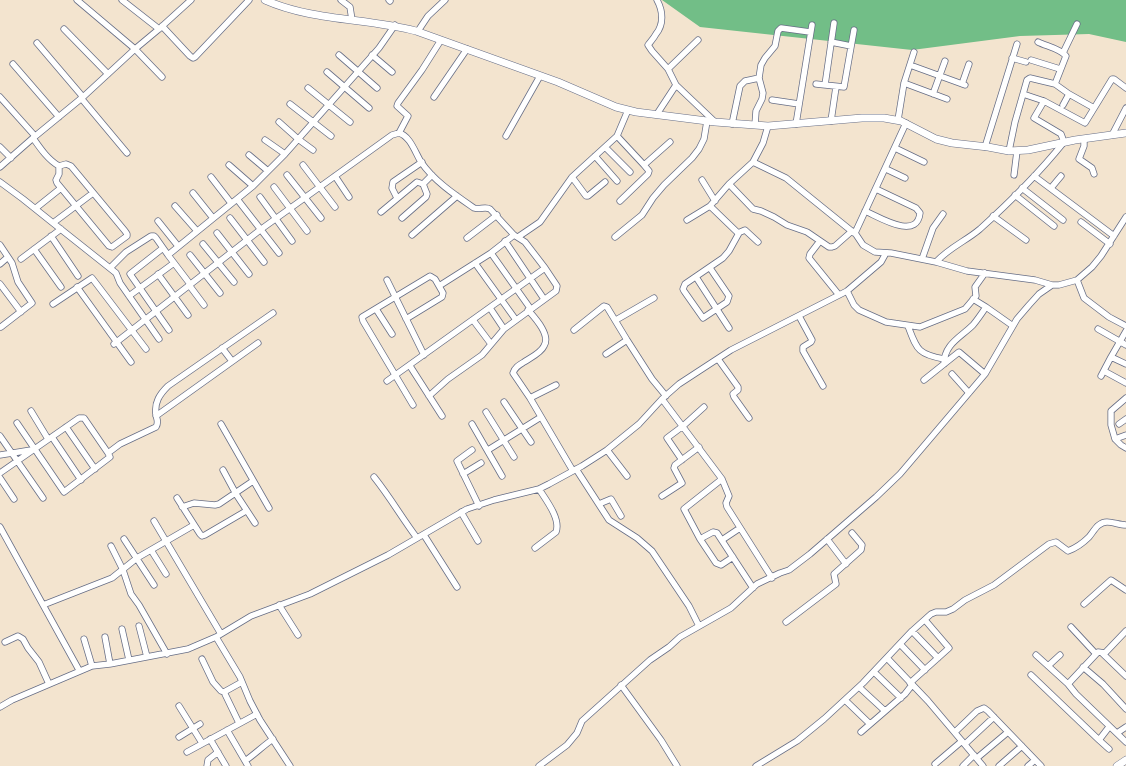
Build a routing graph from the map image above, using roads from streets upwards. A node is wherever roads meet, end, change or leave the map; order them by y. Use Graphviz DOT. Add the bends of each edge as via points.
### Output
graph roads {
  1 [pos="76,0"];
  2 [pos="122,0"];
  3 [pos="192,0"];
  4 [pos="249,0"];
  5 [pos="265,0"];
  6 [pos="341,0"];
  7 [pos="352,0"];
  8 [pos="445,0"];
  9 [pos="657,0"];
  10 [pos="347,4"];
  11 [pos="352,20"];
  12 [pos="834,23"];
  13 [pos="1077,24"];
  14 [pos="395,25"];
  15 [pos="812,25"];
  16 [pos="161,28"];
  17 [pos="64,29"];
  18 [pos="854,30"];
  19 [pos="418,31"];
  20 [pos="810,32"];
  21 [pos="441,40"];
  22 [pos="698,40"];
  23 [pos="831,42"];
  24 [pos="1038,42"];
  25 [pos="37,43"];
  26 [pos="1017,44"];
  27 [pos="851,46"];
  28 [pos="135,49"];
  29 [pos="467,50"];
  30 [pos="914,52"];
  31 [pos="1063,53"];
  32 [pos="339,55"];
  33 [pos="372,55"];
  34 [pos="1012,58"];
  35 [pos="945,61"];
  36 [pos="13,64"];
  37 [pos="910,64"];
  38 [pos="969,64"];
  39 [pos="668,69"];
  40 [pos="1060,69"];
  41 [pos="327,72"];
  42 [pos="358,72"];
  43 [pos="392,72"];
  44 [pos="108,74"];
  45 [pos="540,76"];
  46 [pos="940,76"];
  47 [pos="162,77"];
  48 [pos="759,78"];
  49 [pos="816,84"];
  50 [pos="904,84"];
  51 [pos="1055,84"];
  52 [pos="676,85"];
  53 [pos="825,85"];
  54 [pos="836,87"];
  55 [pos="308,88"];
  56 [pos="344,88"];
  57 [pos="377,88"];
  58 [pos="1126,88"];
  59 [pos="933,94"];
  60 [pos="1023,94"];
  61 [pos="1069,94"];
  62 [pos="0,97"];
  63 [pos="434,97"];
  64 [pos="82,98"];
  65 [pos="947,99"];
  66 [pos="772,100"];
  67 [pos="1044,102"];
  68 [pos="290,104"];
  69 [pos="799,104"];
  70 [pos="328,105"];
  71 [pos="1063,105"];
  72 [pos="369,108"];
  73 [pos="1094,108"];
  74 [pos="1126,108"];
  75 [pos="628,110"];
  76 [pos="657,114"];
  77 [pos="59,117"];
  78 [pos="898,120"];
  79 [pos="707,121"];
  80 [pos="830,121"];
  81 [pos="279,122"];
  82 [pos="313,122"];
  83 [pos="350,122"];
  84 [pos="715,122"];
  85 [pos="906,123"];
  86 [pos="732,124"];
  87 [pos="796,124"];
  88 [pos="755,125"];
  89 [pos="768,126"];
  90 [pos="399,133"];
  91 [pos="1126,133"];
  92 [pos="1112,135"];
  93 [pos="331,136"];
  94 [pos="506,136"];
  95 [pos="617,136"];
  96 [pos="34,137"];
  97 [pos="265,140"];
  98 [pos="298,140"];
  99 [pos="1084,140"];
  100 [pos="670,142"];
  101 [pos="1064,142"];
  102 [pos="0,147"];
  103 [pos="605,147"];
  104 [pos="985,147"];
  105 [pos="895,148"];
  106 [pos="313,150"];
  107 [pos="1013,151"];
  108 [pos="127,153"];
  109 [pos="285,154"];
  110 [pos="249,155"];
  111 [pos="594,156"];
  112 [pos="11,158"];
  113 [pos="422,162"];
  114 [pos="753,162"];
  115 [pos="924,162"];
  116 [pos="229,165"];
  117 [pos="303,165"];
  118 [pos="644,165"];
  119 [pos="59,166"];
  120 [pos="0,167"];
  121 [pos="886,168"];
  122 [pos="268,171"];
  123 [pos="630,172"];
  124 [pos="1094,174"];
  125 [pos="287,175"];
  126 [pos="432,175"];
  127 [pos="1014,175"];
  128 [pos="334,176"];
  129 [pos="1034,176"];
  130 [pos="1061,176"];
  131 [pos="211,177"];
  132 [pos="572,177"];
  133 [pos="905,178"];
  134 [pos="702,180"];
  135 [pos="617,181"];
  136 [pos="0,182"];
  137 [pos="605,182"];
  138 [pos="423,184"];
  139 [pos="729,184"];
  140 [pos="253,186"];
  141 [pos="274,187"];
  142 [pos="320,187"];
  143 [pos="61,188"];
  144 [pos="1022,188"];
  145 [pos="1051,188"];
  146 [pos="876,189"];
  147 [pos="93,193"];
  148 [pos="193,193"];
  149 [pos="1015,195"];
  150 [pos="457,196"];
  151 [pos="260,197"];
  152 [pos="349,197"];
  153 [pos="305,198"];
  154 [pos="397,198"];
  155 [pos="237,199"];
  156 [pos="620,201"];
  157 [pos="716,201"];
  158 [pos="232,203"];
  159 [pos="75,206"];
  160 [pos="175,206"];
  161 [pos="710,206"];
  162 [pos="335,207"];
  163 [pos="36,208"];
  164 [pos="290,208"];
  165 [pos="381,212"];
  166 [pos="865,212"];
  167 [pos="943,214"];
  168 [pos="497,215"];
  169 [pos="993,216"];
  170 [pos="1126,217"];
  171 [pos="213,218"];
  172 [pos="230,218"];
  173 [pos="321,218"];
  174 [pos="402,218"];
  175 [pos="275,219"];
  176 [pos="688,220"];
  177 [pos="1063,220"];
  178 [pos="158,221"];
  179 [pos="53,222"];
  180 [pos="1081,222"];
  181 [pos="1054,226"];
  182 [pos="61,229"];
  183 [pos="260,230"];
  184 [pos="197,231"];
  185 [pos="307,231"];
  186 [pos="853,232"];
  187 [pos="739,233"];
  188 [pos="217,234"];
  189 [pos="412,235"];
  190 [pos="51,236"];
  191 [pos="516,236"];
  192 [pos="1114,236"];
  193 [pos="615,237"];
  194 [pos="467,238"];
  195 [pos="246,240"];
  196 [pos="1026,240"];
  197 [pos="292,241"];
  198 [pos="820,241"];
  199 [pos="505,242"];
  200 [pos="758,242"];
  201 [pos="203,244"];
  202 [pos="1110,244"];
  203 [pos="0,245"];
  204 [pos="178,246"];
  205 [pos="163,248"];
  206 [pos="34,249"];
  207 [pos="232,252"];
  208 [pos="279,253"];
  209 [pos="490,253"];
  210 [pos="886,253"];
  211 [pos="168,255"];
  212 [pos="190,255"];
  213 [pos="8,257"];
  214 [pos="21,259"];
  215 [pos="922,260"];
  216 [pos="174,262"];
  217 [pos="218,262"];
  218 [pos="264,262"];
  219 [pos="936,262"];
  220 [pos="475,263"];
  221 [pos="0,264"];
  222 [pos="110,268"];
  223 [pos="545,268"];
  224 [pos="710,268"];
  225 [pos="204,273"];
  226 [pos="985,273"];
  227 [pos="158,274"];
  228 [pos="249,274"];
  229 [pos="78,276"];
  230 [pos="696,277"];
  231 [pos="531,279"];
  232 [pos="387,280"];
  233 [pos="1077,280"];
  234 [pos="234,282"];
  235 [pos="0,284"];
  236 [pos="190,285"];
  237 [pos="1052,285"];
  238 [pos="439,286"];
  239 [pos="61,287"];
  240 [pos="77,287"];
  241 [pos="139,288"];
  242 [pos="516,290"];
  243 [pos="847,291"];
  244 [pos="220,293"];
  245 [pos="839,295"];
  246 [pos="129,296"];
  247 [pos="174,296"];
  248 [pos="396,297"];
  249 [pos="654,298"];
  250 [pos="544,299"];
  251 [pos="973,299"];
  252 [pos="501,300"];
  253 [pos="53,304"];
  254 [pos="204,305"];
  255 [pos="986,307"];
  256 [pos="490,308"];
  257 [pos="376,309"];
  258 [pos="529,309"];
  259 [pos="717,309"];
  260 [pos="156,311"];
  261 [pos="21,312"];
  262 [pos="272,313"];
  263 [pos="188,315"];
  264 [pos="799,316"];
  265 [pos="146,319"];
  266 [pos="406,319"];
  267 [pos="473,320"];
  268 [pos="516,320"];
  269 [pos="616,320"];
  270 [pos="908,326"];
  271 [pos="1013,326"];
  272 [pos="1126,326"];
  273 [pos="0,327"];
  274 [pos="729,328"];
  275 [pos="504,329"];
  276 [pos="1098,329"];
  277 [pos="132,330"];
  278 [pos="169,330"];
  279 [pos="574,330"];
  280 [pos="1126,331"];
  281 [pos="392,334"];
  282 [pos="159,339"];
  283 [pos="627,340"];
  284 [pos="1120,342"];
  285 [pos="115,343"];
  286 [pos="258,343"];
  287 [pos="491,344"];
  288 [pos="1126,345"];
  289 [pos="222,348"];
  290 [pos="146,349"];
  291 [pos="606,354"];
  292 [pos="424,355"];
  293 [pos="1112,357"];
  294 [pos="718,359"];
  295 [pos="131,362"];
  296 [pos="232,362"];
  297 [pos="944,362"];
  298 [pos="1126,364"];
  299 [pos="410,366"];
  300 [pos="952,374"];
  301 [pos="985,374"];
  302 [pos="395,376"];
  303 [pos="924,380"];
  304 [pos="387,381"];
  305 [pos="1126,383"];
  306 [pos="556,385"];
  307 [pos="823,386"];
  308 [pos="969,393"];
  309 [pos="429,396"];
  310 [pos="664,397"];
  311 [pos="530,398"];
  312 [pos="1125,401"];
  313 [pos="504,402"];
  314 [pos="413,405"];
  315 [pos="704,407"];
  316 [pos="31,411"];
  317 [pos="486,412"];
  318 [pos="156,416"];
  319 [pos="442,416"];
  320 [pos="541,417"];
  321 [pos="749,418"];
  322 [pos="1126,419"];
  323 [pos="17,423"];
  324 [pos="221,424"];
  325 [pos="472,424"];
  326 [pos="1119,424"];
  327 [pos="683,426"];
  328 [pos="66,427"];
  329 [pos="522,430"];
  330 [pos="1126,435"];
  331 [pos="0,436"];
  332 [pos="50,438"];
  333 [pos="1115,439"];
  334 [pos="504,441"];
  335 [pos="531,442"];
  336 [pos="699,448"];
  337 [pos="1126,448"];
  338 [pos="34,450"];
  339 [pos="472,450"];
  340 [pos="488,450"];
  341 [pos="607,450"];
  342 [pos="108,453"];
  343 [pos="12,454"];
  344 [pos="0,455"];
  345 [pos="514,457"];
  346 [pos="682,460"];
  347 [pos="17,461"];
  348 [pos="481,463"];
  349 [pos="95,469"];
  350 [pos="223,470"];
  351 [pos="574,470"];
  352 [pos="0,473"];
  353 [pos="463,474"];
  354 [pos="502,476"];
  355 [pos="627,476"];
  356 [pos="374,477"];
  357 [pos="0,478"];
  358 [pos="722,478"];
  359 [pos="81,480"];
  360 [pos="253,481"];
  361 [pos="539,489"];
  362 [pos="236,494"];
  363 [pos="662,496"];
  364 [pos="43,498"];
  365 [pos="177,498"];
  366 [pos="14,499"];
  367 [pos="599,504"];
  368 [pos="479,506"];
  369 [pos="182,507"];
  370 [pos="269,508"];
  371 [pos="246,511"];
  372 [pos="461,512"];
  373 [pos="621,516"];
  374 [pos="154,521"];
  375 [pos="255,523"];
  376 [pos="194,525"];
  377 [pos="1126,525"];
  378 [pos="0,527"];
  379 [pos="740,528"];
  380 [pos="852,533"];
  381 [pos="424,534"];
  382 [pos="417,538"];
  383 [pos="124,539"];
  384 [pos="700,539"];
  385 [pos="827,539"];
  386 [pos="722,540"];
  387 [pos="166,541"];
  388 [pos="478,541"];
  389 [pos="111,546"];
  390 [pos="534,548"];
  391 [pos="151,550"];
  392 [pos="733,557"];
  393 [pos="137,558"];
  394 [pos="846,564"];
  395 [pos="123,570"];
  396 [pos="166,574"];
  397 [pos="772,578"];
  398 [pos="154,585"];
  399 [pos="457,587"];
  400 [pos="753,588"];
  401 [pos="1126,590"];
  402 [pos="1084,604"];
  403 [pos="43,605"];
  404 [pos="279,605"];
  405 [pos="925,620"];
  406 [pos="786,622"];
  407 [pos="139,626"];
  408 [pos="699,626"];
  409 [pos="1071,627"];
  410 [pos="122,629"];
  411 [pos="912,631"];
  412 [pos="219,635"];
  413 [pos="298,635"];
  414 [pos="1125,635"];
  415 [pos="104,637"];
  416 [pos="84,639"];
  417 [pos="5,642"];
  418 [pos="900,644"];
  419 [pos="1099,653"];
  420 [pos="167,654"];
  421 [pos="1036,655"];
  422 [pos="1060,655"];
  423 [pos="147,657"];
  424 [pos="202,658"];
  425 [pos="887,658"];
  426 [pos="938,658"];
  427 [pos="129,660"];
  428 [pos="110,664"];
  429 [pos="92,666"];
  430 [pos="1048,666"];
  431 [pos="1083,667"];
  432 [pos="79,670"];
  433 [pos="925,670"];
  434 [pos="874,672"];
  435 [pos="1031,675"];
  436 [pos="1126,676"];
  437 [pos="242,682"];
  438 [pos="49,684"];
  439 [pos="911,684"];
  440 [pos="1068,684"];
  441 [pos="621,685"];
  442 [pos="859,687"];
  443 [pos="224,692"];
  444 [pos="901,698"];
  445 [pos="845,700"];
  446 [pos="180,706"];
  447 [pos="0,707"];
  448 [pos="1126,709"];
  449 [pos="885,711"];
  450 [pos="257,714"];
  451 [pos="994,717"];
  452 [pos="239,723"];
  453 [pos="200,724"];
  454 [pos="870,724"];
  455 [pos="1110,727"];
  456 [pos="1126,727"];
  457 [pos="193,729"];
  458 [pos="227,730"];
  459 [pos="861,732"];
  460 [pos="955,732"];
  461 [pos="1008,732"];
  462 [pos="1118,733"];
  463 [pos="179,737"];
  464 [pos="210,739"];
  465 [pos="273,739"];
  466 [pos="1099,740"];
  467 [pos="963,742"];
  468 [pos="1126,742"];
  469 [pos="202,743"];
  470 [pos="1022,746"];
  471 [pos="1109,749"];
  472 [pos="187,752"];
  473 [pos="218,752"];
  474 [pos="976,757"];
  475 [pos="1035,760"];
  476 [pos="1126,760"];
  477 [pos="246,764"];
  478 [pos="935,764"];
  479 [pos="207,766"];
  480 [pos="226,766"];
  481 [pos="290,766"];
  482 [pos="539,766"];
  483 [pos="677,766"];
  484 [pos="756,766"];
  485 [pos="963,766"];
  486 [pos="983,766"];
  487 [pos="999,766"];
  488 [pos="1028,766"];
  489 [pos="1041,766"];
  490 [pos="1117,766"];
  1 -- 28 [label="street"];
  2 -- 16 [label="street"];
  3 -- 16 [label="street"];
  4 -- 16 [label="street" via="195,57 190,56"];
  5 -- 11 [label="street" via="294,10"];
  6 -- 10 [label="street"];
  7 -- 10 [label="street"];
  8 -- 19 [label="street" via="428,16"];
  9 -- 39 [label="street" via="662,14 661,25 648,45"];
  10 -- 11 [label="street"];
  11 -- 14 [label="street"];
  12 -- 23 [label="street"];
  13 -- 31 [label="street"];
  14 -- 19 [label="street"];
  14 -- 33 [label="street"];
  15 -- 20 [label="street"];
  16 -- 28 [label="street"];
  17 -- 44 [label="street"];
  18 -- 27 [label="street"];
  19 -- 21 [label="street"];
  20 -- 48 [label="street" via="780,29 775,46 761,65"];
  20 -- 69 [label="street"];
  21 -- 29 [label="street"];
  21 -- 90 [label="street" via="398,103 397,106 408,116"];
  22 -- 39 [label="street"];
  23 -- 27 [label="street"];
  23 -- 53 [label="street"];
  24 -- 31 [label="street"];
  25 -- 64 [label="street"];
  26 -- 34 [label="street"];
  27 -- 54 [label="street" via="845,86"];
  28 -- 44 [label="street"];
  28 -- 47 [label="street"];
  29 -- 45 [label="street"];
  29 -- 63 [label="street"];
  30 -- 37 [label="street"];
  31 -- 40 [label="street" via="1066,56"];
  32 -- 42 [label="street"];
  33 -- 42 [label="street"];
  33 -- 43 [label="street"];
  34 -- 40 [label="street"];
  34 -- 104 [label="street"];
  35 -- 46 [label="street"];
  36 -- 77 [label="street"];
  37 -- 46 [label="street"];
  37 -- 50 [label="street"];
  38 -- 46 [label="street" via="963,85"];
  39 -- 52 [label="street"];
  40 -- 51 [label="street"];
  41 -- 56 [label="street"];
  42 -- 56 [label="street"];
  42 -- 57 [label="street"];
  44 -- 64 [label="street"];
  45 -- 75 [label="street"];
  45 -- 94 [label="street"];
  46 -- 59 [label="street"];
  48 -- 86 [label="street" via="745,81 740,86"];
  48 -- 88 [label="street" via="763,93 756,111"];
  49 -- 53 [label="street"];
  50 -- 59 [label="street"];
  50 -- 78 [label="street"];
  51 -- 60 [label="street" via="1030,78"];
  51 -- 61 [label="street"];
  52 -- 76 [label="street"];
  52 -- 84 [label="street"];
  53 -- 54 [label="street"];
  54 -- 80 [label="street"];
  55 -- 70 [label="street"];
  56 -- 70 [label="street"];
  56 -- 72 [label="street"];
  58 -- 73 [label="street" via="1112,79"];
  59 -- 65 [label="street"];
  60 -- 67 [label="street"];
  60 -- 107 [label="street" via="1015,122"];
  61 -- 71 [label="street"];
  61 -- 73 [label="street"];
  62 -- 96 [label="street"];
  64 -- 77 [label="street"];
  64 -- 108 [label="street"];
  66 -- 69 [label="street"];
  67 -- 73 [label="street" via="1085,123"];
  67 -- 101 [label="street" via="1034,118 1061,134"];
  68 -- 82 [label="street"];
  69 -- 87 [label="street"];
  70 -- 82 [label="street"];
  70 -- 83 [label="street"];
  74 -- 92 [label="street"];
  75 -- 76 [label="street"];
  75 -- 95 [label="street"];
  76 -- 79 [label="street"];
  77 -- 96 [label="street"];
  78 -- 80 [label="street" via="862,118"];
  78 -- 85 [label="street"];
  79 -- 84 [label="street"];
  79 -- 193 [label="street" via="704,139 692,158 664,185 642,215"];
  80 -- 87 [label="street"];
  81 -- 98 [label="street"];
  82 -- 93 [label="street"];
  82 -- 98 [label="street"];
  84 -- 86 [label="street"];
  85 -- 104 [label="street" via="936,139"];
  85 -- 105 [label="street"];
  86 -- 88 [label="street"];
  87 -- 89 [label="street"];
  88 -- 89 [label="street"];
  89 -- 114 [label="street"];
  90 -- 113 [label="street" via="407,138"];
  90 -- 128 [label="street" via="392,135"];
  91 -- 92 [label="street"];
  92 -- 99 [label="street"];
  95 -- 103 [label="street"];
  95 -- 118 [label="street"];
  96 -- 112 [label="street"];
  96 -- 119 [label="street" via="47,157"];
  97 -- 109 [label="street"];
  98 -- 106 [label="street"];
  98 -- 109 [label="street"];
  99 -- 101 [label="street"];
  99 -- 124 [label="street" via="1079,160 1092,168"];
  100 -- 118 [label="street"];
  101 -- 107 [label="street"];
  101 -- 129 [label="street"];
  102 -- 112 [label="street"];
  103 -- 111 [label="street"];
  103 -- 123 [label="street"];
  104 -- 107 [label="street"];
  105 -- 115 [label="street"];
  105 -- 121 [label="street"];
  107 -- 127 [label="street"];
  109 -- 122 [label="street"];
  110 -- 122 [label="street"];
  111 -- 132 [label="street"];
  111 -- 135 [label="street"];
  112 -- 120 [label="street"];
  113 -- 126 [label="street"];
  113 -- 154 [label="street" via="393,182 392,188"];
  114 -- 139 [label="street"];
  114 -- 186 [label="street" via="786,178"];
  116 -- 140 [label="street"];
  117 -- 142 [label="street"];
  118 -- 156 [label="street" via="649,171 648,174"];
  119 -- 143 [label="street" via="56,182"];
  119 -- 147 [label="street" via="69,164"];
  121 -- 133 [label="street"];
  121 -- 146 [label="street"];
  122 -- 140 [label="street"];
  125 -- 153 [label="street"];
  126 -- 138 [label="street"];
  126 -- 150 [label="street"];
  128 -- 142 [label="street"];
  128 -- 152 [label="street"];
  129 -- 144 [label="street"];
  129 -- 145 [label="street"];
  130 -- 145 [label="street"];
  131 -- 158 [label="street"];
  132 -- 137 [label="street" via="586,196"];
  132 -- 191 [label="street" via="540,222"];
  134 -- 157 [label="street"];
  136 -- 163 [label="street"];
  138 -- 154 [label="street" via="417,182"];
  138 -- 174 [label="street" via="426,197"];
  139 -- 157 [label="street"];
  139 -- 198 [label="street" via="753,209 807,232"];
  140 -- 155 [label="street"];
  141 -- 164 [label="street"];
  142 -- 153 [label="street"];
  142 -- 162 [label="street"];
  143 -- 159 [label="street"];
  143 -- 163 [label="street"];
  144 -- 149 [label="street"];
  144 -- 177 [label="street"];
  145 -- 192 [label="street"];
  146 -- 166 [label="street"];
  146 -- 166 [label="street" via="916,208 920,213 918,221 914,226 900,226"];
  147 -- 159 [label="street"];
  147 -- 159 [label="street" via="127,234 112,247"];
  148 -- 171 [label="street"];
  149 -- 169 [label="street"];
  149 -- 181 [label="street"];
  150 -- 168 [label="street" via="476,209 484,207"];
  150 -- 189 [label="street"];
  151 -- 175 [label="street"];
  153 -- 164 [label="street"];
  153 -- 173 [label="street"];
  154 -- 165 [label="street"];
  155 -- 158 [label="street"];
  155 -- 183 [label="street"];
  157 -- 161 [label="street"];
  158 -- 171 [label="street"];
  159 -- 179 [label="street"];
  160 -- 184 [label="street"];
  161 -- 176 [label="street"];
  161 -- 187 [label="street"];
  163 -- 179 [label="street"];
  164 -- 175 [label="street"];
  164 -- 185 [label="street"];
  166 -- 186 [label="street"];
  167 -- 215 [label="street" via="933,228"];
  168 -- 191 [label="street"];
  168 -- 194 [label="street"];
  169 -- 196 [label="street"];
  169 -- 219 [label="street" via="979,230 946,252"];
  170 -- 192 [label="street"];
  171 -- 184 [label="street"];
  172 -- 195 [label="street"];
  175 -- 183 [label="street"];
  175 -- 197 [label="street"];
  178 -- 204 [label="street"];
  179 -- 182 [label="street"];
  180 -- 202 [label="street"];
  182 -- 190 [label="street"];
  182 -- 222 [label="street"];
  183 -- 195 [label="street"];
  183 -- 208 [label="street"];
  184 -- 204 [label="street"];
  186 -- 198 [label="street" via="832,247"];
  186 -- 210 [label="street" via="863,245 875,252"];
  187 -- 200 [label="street" via="745,230"];
  187 -- 224 [label="street" via="727,255"];
  188 -- 207 [label="street"];
  190 -- 206 [label="street"];
  190 -- 229 [label="street"];
  191 -- 199 [label="street"];
  191 -- 223 [label="street" via="526,242"];
  192 -- 202 [label="street"];
  195 -- 207 [label="street"];
  195 -- 218 [label="street"];
  198 -- 245 [label="street" via="810,254 810,258"];
  199 -- 209 [label="street"];
  199 -- 231 [label="street"];
  201 -- 217 [label="street"];
  202 -- 233 [label="street" via="1092,267"];
  203 -- 213 [label="street"];
  204 -- 211 [label="street"];
  205 -- 211 [label="street"];
  205 -- 222 [label="street" via="156,238 151,236 126,252"];
  205 -- 241 [label="street" via="130,273"];
  206 -- 214 [label="street"];
  206 -- 239 [label="street"];
  207 -- 217 [label="street"];
  207 -- 228 [label="street"];
  209 -- 220 [label="street"];
  209 -- 242 [label="street"];
  210 -- 215 [label="street"];
  210 -- 243 [label="street" via="881,262"];
  211 -- 216 [label="street"];
  212 -- 225 [label="street"];
  213 -- 221 [label="street"];
  213 -- 261 [label="street" via="15,268 18,282 32,303"];
  215 -- 219 [label="street"];
  216 -- 227 [label="street"];
  216 -- 236 [label="street"];
  217 -- 225 [label="street"];
  217 -- 234 [label="street"];
  219 -- 226 [label="street"];
  220 -- 238 [label="street"];
  220 -- 252 [label="street"];
  222 -- 246 [label="street" via="116,273"];
  223 -- 231 [label="street"];
  223 -- 250 [label="street" via="558,288"];
  224 -- 230 [label="street"];
  224 -- 259 [label="street" via="729,298"];
  225 -- 236 [label="street"];
  225 -- 244 [label="street"];
  226 -- 237 [label="street"];
  226 -- 251 [label="street" via="974,288 976,295"];
  227 -- 241 [label="street"];
  227 -- 247 [label="street"];
  230 -- 259 [label="street"];
  230 -- 259 [label="street" via="685,284 684,291 703,318"];
  231 -- 242 [label="street"];
  231 -- 250 [label="street"];
  232 -- 248 [label="street"];
  233 -- 237 [label="street"];
  233 -- 272 [label="street" via="1084,298"];
  235 -- 261 [label="street"];
  236 -- 247 [label="street"];
  236 -- 254 [label="street"];
  237 -- 271 [label="street" via="1039,294"];
  238 -- 248 [label="street" via="430,276"];
  238 -- 266 [label="street" via="443,293 442,297"];
  240 -- 253 [label="street"];
  240 -- 277 [label="street" via="93,279"];
  240 -- 285 [label="street"];
  241 -- 246 [label="street"];
  241 -- 260 [label="street"];
  242 -- 252 [label="street"];
  242 -- 258 [label="street"];
  243 -- 245 [label="street"];
  243 -- 270 [label="street" via="859,310 886,322"];
  245 -- 264 [label="street"];
  246 -- 265 [label="street"];
  247 -- 260 [label="street"];
  247 -- 263 [label="street"];
  248 -- 257 [label="street"];
  248 -- 266 [label="street"];
  249 -- 269 [label="street"];
  250 -- 258 [label="street"];
  251 -- 255 [label="street"];
  251 -- 270 [label="street" via="965,309 926,326"];
  252 -- 256 [label="street"];
  252 -- 268 [label="street"];
  255 -- 271 [label="street"];
  255 -- 297 [label="street" via="972,325 954,340"];
  256 -- 267 [label="street"];
  256 -- 275 [label="street"];
  257 -- 281 [label="street"];
  257 -- 302 [label="street" via="364,315 362,321"];
  258 -- 268 [label="street"];
  258 -- 311 [label="street" via="546,339 542,350 514,370 514,376"];
  259 -- 274 [label="street"];
  260 -- 265 [label="street"];
  260 -- 278 [label="street"];
  261 -- 273 [label="street"];
  262 -- 289 [label="street"];
  264 -- 294 [label="street"];
  264 -- 307 [label="street" via="812,340 803,347 803,351"];
  265 -- 277 [label="street"];
  265 -- 282 [label="street"];
  266 -- 292 [label="street"];
  267 -- 287 [label="street"];
  267 -- 292 [label="street"];
  268 -- 275 [label="street"];
  269 -- 279 [label="street" via="604,306"];
  269 -- 283 [label="street"];
  270 -- 297 [label="street" via="919,350"];
  271 -- 301 [label="street"];
  275 -- 287 [label="street"];
  276 -- 284 [label="street"];
  277 -- 285 [label="street"];
  277 -- 290 [label="street"];
  280 -- 284 [label="street"];
  283 -- 291 [label="street"];
  283 -- 310 [label="street"];
  284 -- 288 [label="street"];
  284 -- 293 [label="street"];
  285 -- 295 [label="street"];
  286 -- 296 [label="street"];
  287 -- 309 [label="street" via="478,358"];
  289 -- 296 [label="street"];
  289 -- 318 [label="street" via="164,390 155,407"];
  292 -- 299 [label="street"];
  293 -- 298 [label="street"];
  293 -- 305 [label="street" via="1102,373"];
  294 -- 310 [label="street"];
  294 -- 321 [label="street" via="738,387 734,397"];
  296 -- 318 [label="street"];
  297 -- 301 [label="street" via="959,352"];
  297 -- 303 [label="street"];
  299 -- 302 [label="street"];
  299 -- 309 [label="street"];
  300 -- 308 [label="street"];
  301 -- 308 [label="street"];
  302 -- 304 [label="street"];
  302 -- 314 [label="street"];
  306 -- 311 [label="street"];
  308 -- 385 [label="street" via="900,474"];
  309 -- 319 [label="street"];
  310 -- 327 [label="street"];
  310 -- 341 [label="street" via="639,424"];
  311 -- 320 [label="street"];
  312 -- 333 [label="street" via="1111,411"];
  313 -- 329 [label="street"];
  315 -- 327 [label="street"];
  316 -- 332 [label="street"];
  317 -- 334 [label="street"];
  318 -- 342 [label="street" via="156,427 120,444"];
  320 -- 329 [label="street"];
  320 -- 351 [label="street"];
  322 -- 326 [label="street"];
  323 -- 338 [label="street"];
  324 -- 360 [label="street"];
  325 -- 340 [label="street"];
  327 -- 336 [label="street"];
  327 -- 346 [label="street" via="667,438"];
  328 -- 332 [label="street"];
  328 -- 342 [label="street" via="79,418 84,418"];
  328 -- 349 [label="street"];
  329 -- 334 [label="street"];
  329 -- 335 [label="street"];
  330 -- 333 [label="street"];
  331 -- 343 [label="street"];
  332 -- 338 [label="street"];
  332 -- 359 [label="street"];
  333 -- 337 [label="street"];
  334 -- 340 [label="street"];
  334 -- 345 [label="street"];
  336 -- 346 [label="street"];
  336 -- 358 [label="street"];
  338 -- 343 [label="street"];
  338 -- 347 [label="street"];
  338 -- 359 [label="street" via="64,492"];
  339 -- 353 [label="street" via="457,461"];
  340 -- 354 [label="street"];
  341 -- 351 [label="street"];
  341 -- 355 [label="street"];
  342 -- 349 [label="street" via="110,457"];
  343 -- 344 [label="street"];
  343 -- 347 [label="street"];
  346 -- 363 [label="street" via="674,466 682,483"];
  347 -- 352 [label="street"];
  347 -- 364 [label="street"];
  348 -- 353 [label="street"];
  349 -- 359 [label="street"];
  350 -- 362 [label="street"];
  351 -- 361 [label="street"];
  351 -- 367 [label="street"];
  353 -- 368 [label="street"];
  356 -- 382 [label="street"];
  357 -- 366 [label="street"];
  358 -- 379 [label="street" via="729,496 727,507"];
  358 -- 384 [label="street" via="684,509"];
  360 -- 362 [label="street"];
  360 -- 370 [label="street"];
  361 -- 368 [label="street"];
  361 -- 390 [label="street" via="557,519 557,529"];
  362 -- 369 [label="street" via="215,505 194,503"];
  362 -- 371 [label="street"];
  365 -- 369 [label="street"];
  367 -- 373 [label="street" via="611,499"];
  367 -- 408 [label="street" via="612,523 637,538 652,551 689,606"];
  368 -- 372 [label="street"];
  369 -- 376 [label="street"];
  371 -- 375 [label="street"];
  371 -- 376 [label="street" via="202,536"];
  372 -- 381 [label="street"];
  372 -- 388 [label="street"];
  374 -- 387 [label="street"];
  376 -- 387 [label="street"];
  377 -- 405 [label="street" via="1106,522 1099,525 1078,546 1068,551 1056,542 1049,544 994,585 965,600 953,610 936,612"];
  378 -- 403 [label="street"];
  379 -- 386 [label="street"];
  379 -- 397 [label="street"];
  380 -- 394 [label="street" via="862,548"];
  381 -- 382 [label="street"];
  381 -- 399 [label="street"];
  382 -- 404 [label="street" via="310,594"];
  383 -- 393 [label="street"];
  384 -- 386 [label="street" via="715,532"];
  384 -- 392 [label="street" via="718,565"];
  385 -- 394 [label="street"];
  385 -- 397 [label="street" via="789,570"];
  386 -- 392 [label="street"];
  387 -- 391 [label="street"];
  387 -- 412 [label="street"];
  389 -- 395 [label="street"];
  391 -- 393 [label="street"];
  391 -- 396 [label="street"];
  392 -- 400 [label="street"];
  393 -- 395 [label="street"];
  393 -- 398 [label="street"];
  394 -- 406 [label="street" via="834,574 836,584"];
  395 -- 403 [label="street" via="112,578"];
  395 -- 420 [label="street" via="131,594"];
  397 -- 400 [label="street"];
  400 -- 408 [label="street" via="731,608"];
  401 -- 402 [label="street" via="1114,581 1109,581"];
  403 -- 432 [label="street"];
  404 -- 412 [label="street" via="251,616"];
  404 -- 413 [label="street"];
  405 -- 411 [label="street"];
  405 -- 426 [label="street" via="950,647"];
  407 -- 423 [label="street"];
  408 -- 441 [label="street"];
  409 -- 419 [label="street"];
  410 -- 427 [label="street"];
  411 -- 418 [label="street"];
  411 -- 426 [label="street"];
  412 -- 420 [label="street" via="188,649"];
  412 -- 437 [label="street"];
  414 -- 419 [label="street" via="1105,653"];
  415 -- 428 [label="street"];
  416 -- 429 [label="street"];
  417 -- 438 [label="street" via="18,636 23,639"];
  418 -- 425 [label="street"];
  418 -- 433 [label="street"];
  419 -- 431 [label="street"];
  419 -- 436 [label="street"];
  420 -- 423 [label="street"];
  421 -- 430 [label="street"];
  422 -- 430 [label="street"];
  423 -- 427 [label="street"];
  424 -- 443 [label="street" via="212,682"];
  425 -- 434 [label="street"];
  425 -- 439 [label="street"];
  426 -- 433 [label="street"];
  427 -- 428 [label="street"];
  428 -- 429 [label="street"];
  429 -- 432 [label="street"];
  430 -- 440 [label="street"];
  431 -- 440 [label="street"];
  431 -- 448 [label="street"];
  432 -- 438 [label="street"];
  433 -- 439 [label="street"];
  434 -- 442 [label="street"];
  434 -- 444 [label="street"];
  435 -- 466 [label="street"];
  437 -- 443 [label="street"];
  437 -- 450 [label="street"];
  438 -- 447 [label="street"];
  439 -- 444 [label="street"];
  439 -- 460 [label="street"];
  440 -- 455 [label="street"];
  441 -- 482 [label="street" via="582,721 577,733 567,745"];
  441 -- 483 [label="street"];
  442 -- 445 [label="street"];
  442 -- 449 [label="street"];
  443 -- 452 [label="street"];
  444 -- 449 [label="street"];
  445 -- 454 [label="street"];
  445 -- 484 [label="street" via="807,734"];
  446 -- 457 [label="street"];
  449 -- 454 [label="street"];
  450 -- 452 [label="street"];
  450 -- 465 [label="street"];
  451 -- 460 [label="street" via="986,709 980,709"];
  451 -- 461 [label="street"];
  451 -- 467 [label="street"];
  452 -- 458 [label="street"];
  453 -- 457 [label="street"];
  454 -- 459 [label="street"];
  455 -- 462 [label="street"];
  455 -- 466 [label="street"];
  456 -- 462 [label="street"];
  457 -- 463 [label="street"];
  457 -- 469 [label="street"];
  458 -- 464 [label="street"];
  458 -- 477 [label="street"];
  460 -- 467 [label="street"];
  461 -- 470 [label="street"];
  461 -- 474 [label="street"];
  462 -- 468 [label="street"];
  464 -- 469 [label="street"];
  464 -- 473 [label="street"];
  465 -- 477 [label="street"];
  465 -- 481 [label="street"];
  466 -- 471 [label="street"];
  467 -- 474 [label="street"];
  467 -- 478 [label="street"];
  469 -- 472 [label="street"];
  470 -- 475 [label="street"];
  470 -- 487 [label="street"];
  473 -- 479 [label="street" via="208,760"];
  473 -- 480 [label="street"];
  474 -- 485 [label="street"];
  474 -- 486 [label="street"];
  475 -- 488 [label="street"];
  475 -- 489 [label="street"];
  476 -- 490 [label="street"];
}
